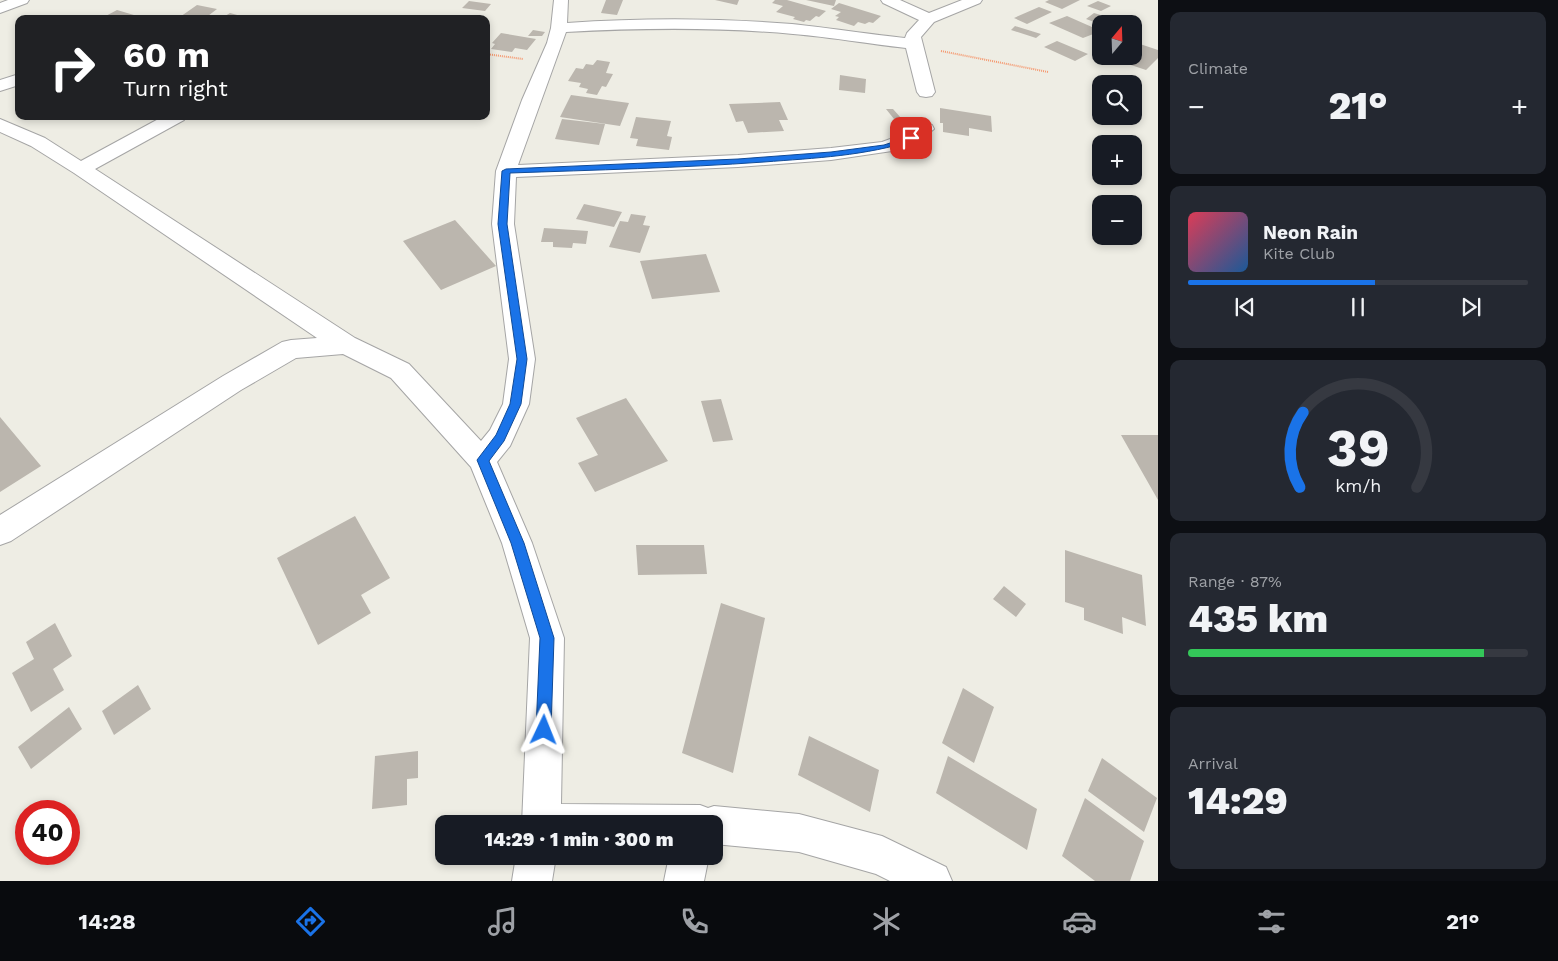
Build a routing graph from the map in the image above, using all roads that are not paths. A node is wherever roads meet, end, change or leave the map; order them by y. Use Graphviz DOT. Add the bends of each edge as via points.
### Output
graph roads {
  1 [pos="22,0"];
  2 [pos="562,0"];
  3 [pos="888,0"];
  4 [pos="975,0"];
  5 [pos="0,8"];
  6 [pos="929,19"];
  7 [pos="559,28"];
  8 [pos="914,46"];
  9 [pos="15,80"];
  10 [pos="0,86"];
  11 [pos="926,92"];
  12 [pos="171,120"];
  13 [pos="0,125"];
  14 [pos="925,129"];
  15 [pos="81,169"];
  16 [pos="506,171"];
  17 [pos="346,345"];
  18 [pos="482,460"];
  19 [pos="0,531"];
  20 [pos="540,815"];
  21 [pos="723,826"];
  22 [pos="534,865"];
  23 [pos="687,865"];
  24 [pos="532,881"];
  25 [pos="684,881"];
  26 [pos="932,881"];
  1 -- 5 [label="street"];
  2 -- 7 [label="street"];
  3 -- 6 [label="street"];
  4 -- 6 [label="street"];
  6 -- 8 [label="street" via="913,36"];
  7 -- 8 [label="street" via="603,24 749,26"];
  7 -- 16 [label="street"];
  8 -- 11 [label="street"];
  9 -- 10 [label="street"];
  12 -- 15 [label="street"];
  13 -- 15 [label="street" via="38,142"];
  14 -- 16 [label="street" via="885,147 831,154"];
  15 -- 17 [label="street"];
  16 -- 18 [label="street" via="503,224 522,359 516,404 500,438"];
  17 -- 18 [label="street" via="400,371"];
  17 -- 19 [label="street" via="291,349"];
  18 -- 20 [label="street" via="517,543 547,638"];
  21 -- 26 [label="street" via="799,834 882,856"];
  22 -- 24 [label="street"];
  23 -- 25 [label="street"];
}
